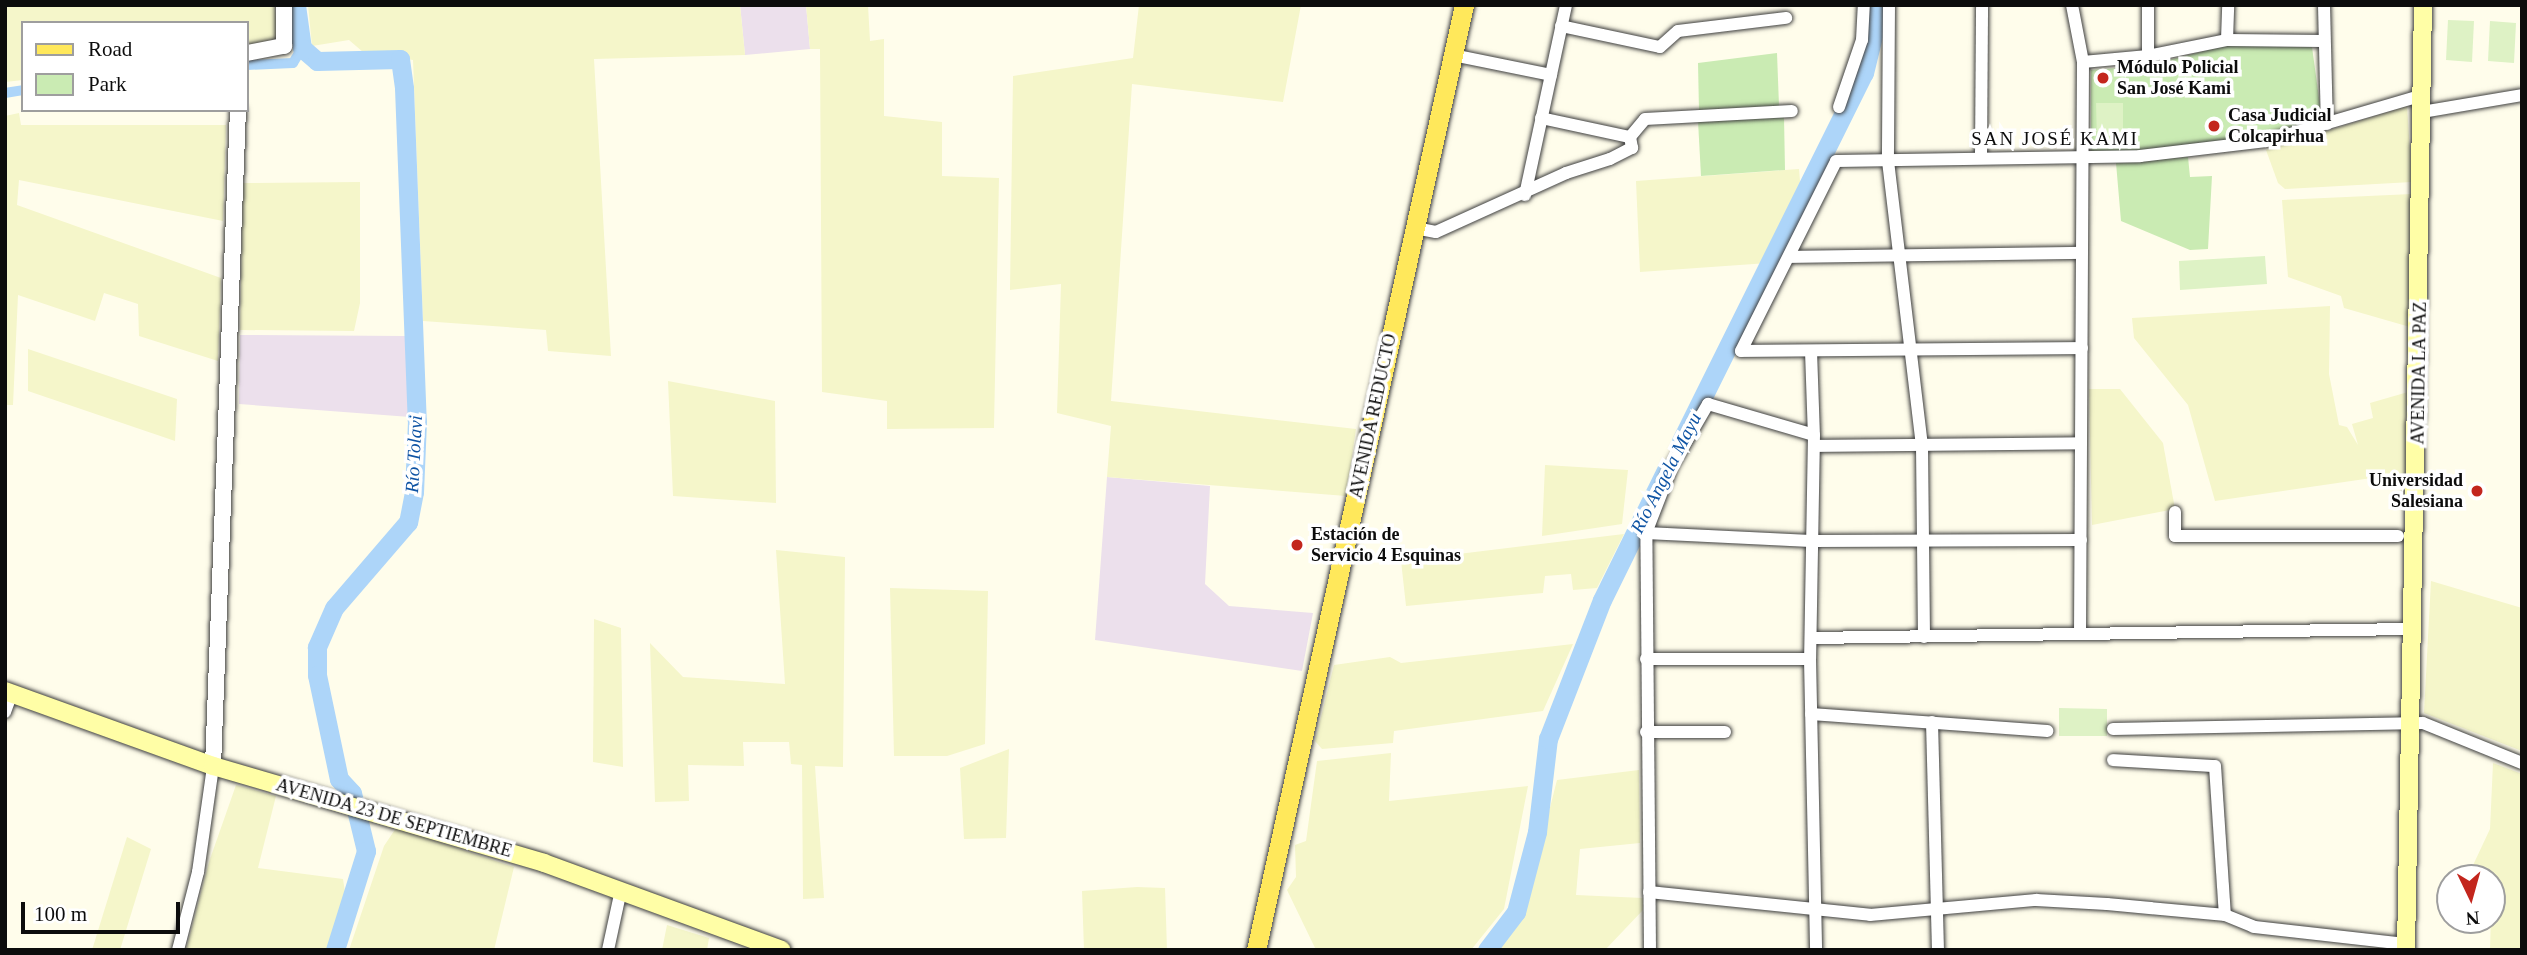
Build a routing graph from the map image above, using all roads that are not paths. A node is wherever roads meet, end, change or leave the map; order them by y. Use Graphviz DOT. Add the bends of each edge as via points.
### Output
graph roads {
  1 [pos="284,5"];
  2 [pos="1464,5"];
  3 [pos="1566,5"];
  4 [pos="1864,5"];
  5 [pos="1889,5"];
  6 [pos="1982,5"];
  7 [pos="2072,5"];
  8 [pos="2148,5"];
  9 [pos="2228,5"];
  10 [pos="2323,5"];
  11 [pos="2423,5"];
  12 [pos="1786,18"];
  13 [pos="1561,26"];
  14 [pos="2227,40"];
  15 [pos="2323,41"];
  16 [pos="248,53"];
  17 [pos="1453,55"];
  18 [pos="2148,56"];
  19 [pos="2083,62"];
  20 [pos="1551,75"];
  21 [pos="2522,95"];
  22 [pos="2423,104"];
  23 [pos="1839,107"];
  24 [pos="1792,111"];
  25 [pos="239,112"];
  26 [pos="1541,118"];
  27 [pos="2327,124"];
  28 [pos="1630,137"];
  29 [pos="1981,157"];
  30 [pos="2081,158"];
  31 [pos="1888,161"];
  32 [pos="1525,195"];
  33 [pos="1415,228"];
  34 [pos="2082,253"];
  35 [pos="1899,256"];
  36 [pos="1790,257"];
  37 [pos="2082,348"];
  38 [pos="1914,349"];
  39 [pos="1811,351"];
  40 [pos="1814,440"];
  41 [pos="2081,443"];
  42 [pos="1922,446"];
  43 [pos="2175,512"];
  44 [pos="1646,533"];
  45 [pos="2398,536"];
  46 [pos="1926,539"];
  47 [pos="2081,540"];
  48 [pos="1811,541"];
  49 [pos="2413,629"];
  50 [pos="2080,634"];
  51 [pos="1924,637"];
  52 [pos="1811,639"];
  53 [pos="1646,659"];
  54 [pos="1810,659"];
  55 [pos="8,692"];
  56 [pos="5,712"];
  57 [pos="1811,714"];
  58 [pos="1932,722"];
  59 [pos="2411,724"];
  60 [pos="2113,729"];
  61 [pos="2047,731"];
  62 [pos="1646,732"];
  63 [pos="1725,732"];
  64 [pos="2113,760"];
  65 [pos="2522,763"];
  66 [pos="213,766"];
  67 [pos="621,890"];
  68 [pos="1649,892"];
  69 [pos="1937,908"];
  70 [pos="1815,913"];
  71 [pos="2225,915"];
  72 [pos="2406,947"];
  73 [pos="178,950"];
  74 [pos="608,950"];
  75 [pos="782,950"];
  76 [pos="1256,950"];
  77 [pos="1650,950"];
  78 [pos="1816,950"];
  79 [pos="1938,950"];
  1 -- 16 [label="street" via="284,46"];
  2 -- 17 [label="main road, AVENIDA REDUCTO"];
  3 -- 13 [label="street"];
  4 -- 23 [label="street" via="1862,40"];
  5 -- 31 [label="street"];
  6 -- 29 [label="street"];
  7 -- 19 [label="street"];
  8 -- 18 [label="street"];
  9 -- 14 [label="street"];
  10 -- 15 [label="street"];
  11 -- 22 [label="main road, AVENIDA LA PAZ"];
  12 -- 13 [label="street" via="1678,31 1660,47"];
  13 -- 20 [label="street"];
  14 -- 15 [label="street"];
  14 -- 18 [label="street"];
  15 -- 27 [label="street"];
  17 -- 20 [label="street"];
  17 -- 33 [label="main road, AVENIDA REDUCTO"];
  18 -- 19 [label="street"];
  19 -- 30 [label="street"];
  20 -- 26 [label="street"];
  21 -- 22 [label="street"];
  22 -- 27 [label="street"];
  22 -- 49 [label="main road, AVENIDA LA PAZ"];
  24 -- 28 [label="street" via="1645,119"];
  25 -- 66 [label="street"];
  26 -- 28 [label="street"];
  26 -- 32 [label="street"];
  27 -- 30 [label="street" via="2266,141"];
  28 -- 32 [label="street" via="1632,148 1566,173"];
  29 -- 30 [label="street"];
  29 -- 31 [label="street"];
  30 -- 34 [label="street"];
  31 -- 35 [label="street"];
  31 -- 36 [label="street" via="1836,161"];
  32 -- 33 [label="street" via="1436,232"];
  33 -- 76 [label="main road, AVENIDA REDUCTO"];
  34 -- 35 [label="street"];
  34 -- 37 [label="street"];
  35 -- 36 [label="street"];
  35 -- 38 [label="street"];
  36 -- 39 [label="street" via="1741,351"];
  37 -- 38 [label="street"];
  37 -- 41 [label="street"];
  38 -- 39 [label="street"];
  38 -- 42 [label="street"];
  39 -- 40 [label="street"];
  40 -- 42 [label="street"];
  40 -- 44 [label="street" via="1708,404 1672,466"];
  40 -- 48 [label="street"];
  41 -- 42 [label="street"];
  41 -- 47 [label="street"];
  42 -- 46 [label="street"];
  43 -- 45 [label="street" via="2175,536"];
  44 -- 48 [label="street"];
  44 -- 53 [label="street"];
  46 -- 47 [label="street"];
  46 -- 48 [label="street"];
  46 -- 51 [label="street"];
  47 -- 50 [label="street"];
  48 -- 52 [label="street"];
  49 -- 50 [label="street"];
  49 -- 59 [label="main road, AVENIDA LA PAZ"];
  50 -- 51 [label="street"];
  51 -- 52 [label="street"];
  52 -- 54 [label="street"];
  53 -- 54 [label="street"];
  53 -- 62 [label="street"];
  54 -- 57 [label="street"];
  55 -- 56 [label="street"];
  55 -- 66 [label="main road, AVENIDA 23 DE SEPTIEMBRE"];
  57 -- 58 [label="street"];
  57 -- 70 [label="street"];
  58 -- 61 [label="street"];
  58 -- 69 [label="street"];
  59 -- 60 [label="street"];
  59 -- 65 [label="street" via="2423,723"];
  59 -- 72 [label="main road, AVENIDA LA PAZ"];
  62 -- 63 [label="street"];
  62 -- 68 [label="street"];
  64 -- 71 [label="street" via="2215,766"];
  66 -- 67 [label="main road, AVENIDA 23 DE SEPTIEMBRE" via="465,836"];
  66 -- 73 [label="street" via="198,872"];
  67 -- 74 [label="street"];
  67 -- 75 [label="main road, AVENIDA 23 DE SEPTIEMBRE"];
  68 -- 70 [label="street"];
  68 -- 77 [label="street"];
  69 -- 70 [label="street" via="1870,915"];
  69 -- 71 [label="street" via="2036,900"];
  69 -- 79 [label="street"];
  70 -- 78 [label="street"];
  71 -- 72 [label="street" via="2254,927"];
}
